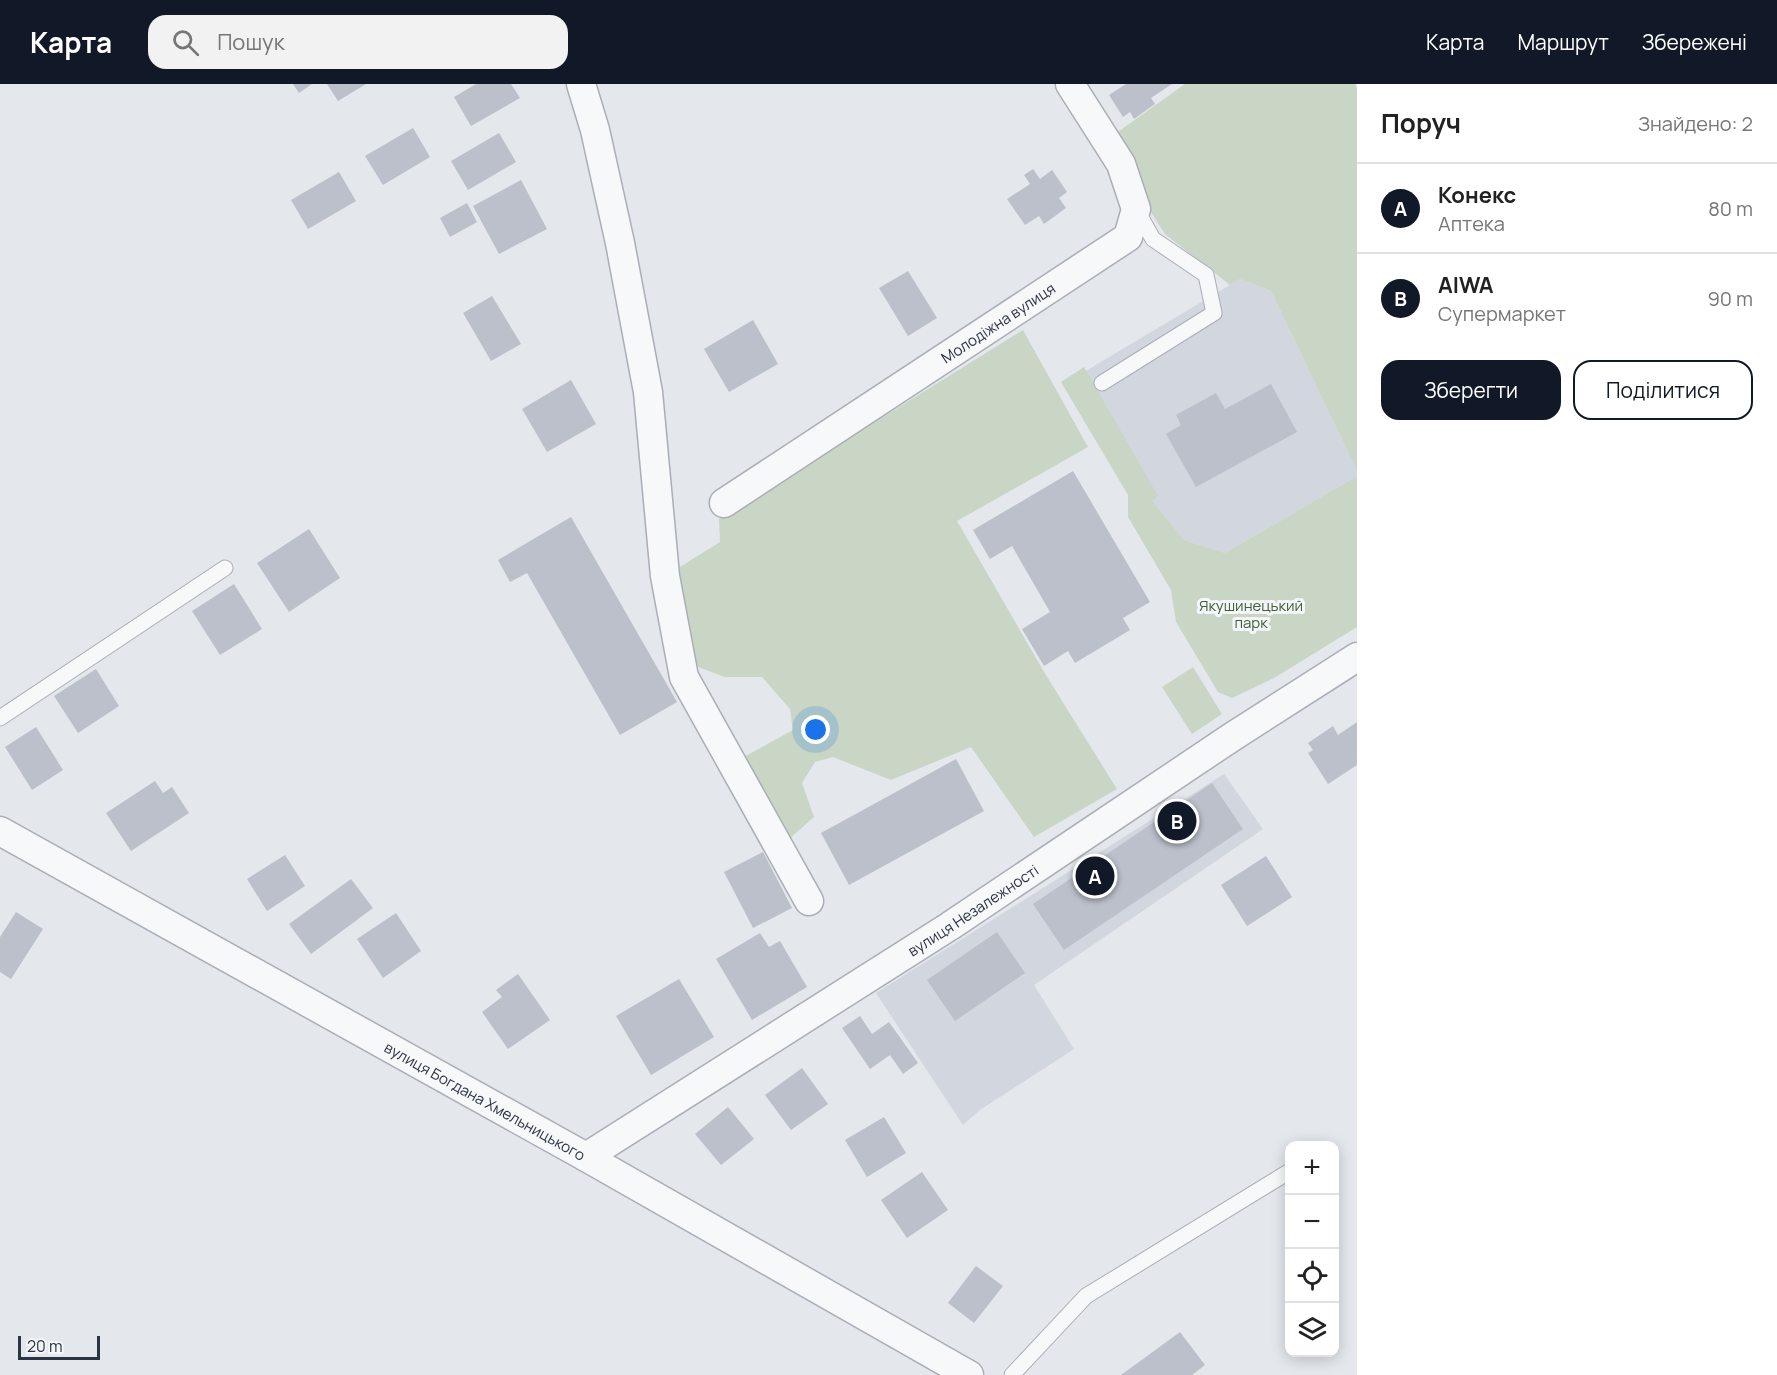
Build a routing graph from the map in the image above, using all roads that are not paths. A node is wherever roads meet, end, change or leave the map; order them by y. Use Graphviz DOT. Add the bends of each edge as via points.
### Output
graph roads {
  1 [pos="581,84"];
  2 [pos="1070,84"];
  3 [pos="1136,209"];
  4 [pos="1102,383"];
  5 [pos="724,502"];
  6 [pos="225,568"];
  7 [pos="1357,657"];
  8 [pos="0,718"];
  9 [pos="0,831"];
  10 [pos="809,901"];
  11 [pos="586,1157"];
  12 [pos="1285,1174"];
  13 [pos="969,1375"];
  14 [pos="1012,1375"];
  1 -- 10 [label="street" via="615,221 648,392 665,576 684,677"];
  2 -- 3 [label="street" via="1121,164"];
  3 -- 4 [label="lane" via="1153,239 1206,275 1214,313"];
  3 -- 5 [label="street, Молодіжна вулиця" via="1128,237"];
  6 -- 8 [label="lane"];
  7 -- 11 [label="street, вулиця Незалежності" via="950,926"];
  9 -- 11 [label="street, вулиця Богдана Хмельницького"];
  11 -- 13 [label="street, вулиця Богдана Хмельницького"];
  12 -- 14 [label="lane" via="1086,1296"];
}
